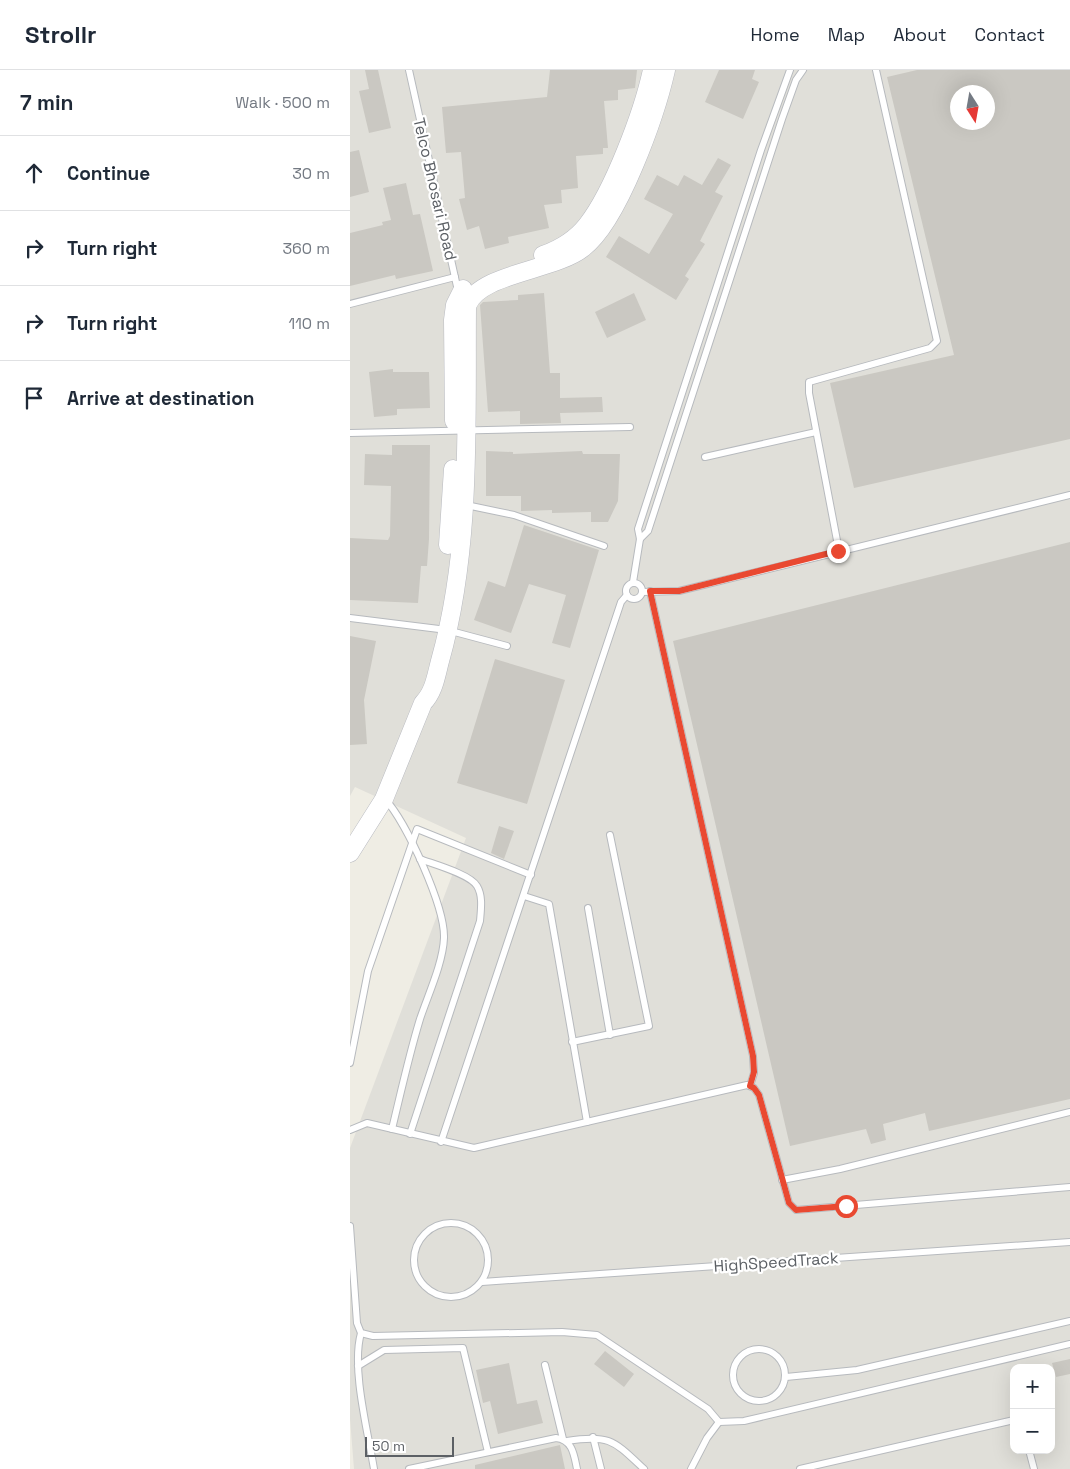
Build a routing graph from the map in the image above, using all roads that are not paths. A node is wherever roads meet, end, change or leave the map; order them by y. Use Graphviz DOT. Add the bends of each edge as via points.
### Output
graph roads {
  1 [pos="408,70"];
  2 [pos="652,70"];
  3 [pos="666,70"];
  4 [pos="790,70"];
  5 [pos="803,70"];
  6 [pos="876,70"];
  7 [pos="460,292"];
  8 [pos="350,304"];
  9 [pos="630,427"];
  10 [pos="459,432"];
  11 [pos="816,432"];
  12 [pos="350,433"];
  13 [pos="705,457"];
  14 [pos="1070,495"];
  15 [pos="457,505"];
  16 [pos="640,539"];
  17 [pos="604,546"];
  18 [pos="838,551"];
  19 [pos="633,582"];
  20 [pos="650,591"];
  21 [pos="642,592"];
  22 [pos="627,595"];
  23 [pos="350,618"];
  24 [pos="442,629"];
  25 [pos="507,646"];
  26 [pos="384,799"];
  27 [pos="610,836"];
  28 [pos="412,841"];
  29 [pos="350,853"];
  30 [pos="420,859"];
  31 [pos="531,875"];
  32 [pos="524,896"];
  33 [pos="588,908"];
  34 [pos="610,1034"];
  35 [pos="572,1042"];
  36 [pos="350,1062"];
  37 [pos="750,1086"];
  38 [pos="1070,1112"];
  39 [pos="587,1122"];
  40 [pos="350,1130"];
  41 [pos="392,1130"];
  42 [pos="410,1134"];
  43 [pos="441,1142"];
  44 [pos="782,1180"];
  45 [pos="1070,1187"];
  46 [pos="350,1226"];
  47 [pos="1070,1242"];
  48 [pos="482,1282"];
  49 [pos="1070,1321"];
  50 [pos="361,1333"];
  51 [pos="1070,1344"];
  52 [pos="545,1365"];
  53 [pos="358,1366"];
  54 [pos="786,1377"];
  55 [pos="1010,1421"];
  56 [pos="719,1422"];
  57 [pos="593,1436"];
  58 [pos="565,1440"];
  59 [pos="488,1452"];
  60 [pos="1030,1454"];
  61 [pos="426,1468"];
  62 [pos="374,1469"];
  63 [pos="409,1469"];
  64 [pos="577,1469"];
  65 [pos="601,1469"];
  66 [pos="644,1469"];
  67 [pos="691,1469"];
  68 [pos="800,1469"];
  69 [pos="1034,1469"];
  1 -- 7 [label="lane, Telco Bhosari Road"];
  2 -- 7 [label="street" via="622,156 600,206 586,225 562,247 479,276"];
  3 -- 7 [label="street" via="650,128 606,221 592,240 559,261 480,288 470,298"];
  4 -- 16 [label="lane" via="638,529"];
  5 -- 16 [label="lane" via="782,118 648,531"];
  6 -- 11 [label="lane" via="937,341 930,348 813,379 808,386"];
  7 -- 8 [label="lane"];
  7 -- 10 [label="street"];
  9 -- 10 [label="lane"];
  10 -- 12 [label="lane"];
  10 -- 15 [label="street"];
  11 -- 13 [label="lane"];
  11 -- 18 [label="lane"];
  14 -- 18 [label="lane"];
  15 -- 17 [label="lane" via="514,515"];
  15 -- 24 [label="street" via="462,530"];
  16 -- 19 [label="lane"];
  18 -- 20 [label="lane" via="679,591"];
  19 -- 21 [label="lane" via="640,585"];
  19 -- 22 [label="lane" via="626,587"];
  20 -- 21 [label="lane"];
  20 -- 37 [label="lane" via="753,1056 754,1072"];
  21 -- 22 [label="lane" via="636,599"];
  22 -- 31 [label="lane" via="621,602"];
  23 -- 24 [label="lane"];
  24 -- 25 [label="lane"];
  24 -- 26 [label="street" via="430,696 423,702"];
  26 -- 28 [label="lane" via="394,809"];
  26 -- 29 [label="street"];
  27 -- 34 [label="lane" via="649,1026"];
  28 -- 30 [label="lane"];
  28 -- 31 [label="lane" via="417,828"];
  28 -- 36 [label="lane" via="368,971"];
  30 -- 41 [label="lane" via="441,914 444,939 411,1048"];
  30 -- 42 [label="lane" via="471,879 479,891 481,903 480,921"];
  31 -- 32 [label="lane"];
  32 -- 35 [label="lane" via="548,904"];
  32 -- 43 [label="lane"];
  33 -- 34 [label="lane"];
  34 -- 35 [label="lane"];
  35 -- 39 [label="lane"];
  37 -- 39 [label="lane"];
  37 -- 44 [label="lane" via="759,1095"];
  38 -- 44 [label="lane" via="840,1169"];
  39 -- 43 [label="lane" via="474,1148"];
  40 -- 41 [label="lane" via="367,1123"];
  41 -- 42 [label="lane"];
  42 -- 43 [label="lane"];
  44 -- 45 [label="lane" via="789,1203 796,1210 803,1211"];
  46 -- 50 [label="lane" via="357,1323"];
  47 -- 48 [label="lane, HighSpeedTrack"];
  48 -- 48 [label="lane" via="468,1293 451,1298 429,1290 415,1272 416,1246 423,1235 446,1223 459,1223 471,1228 481,1236 487,1248 489,1260"];
  49 -- 54 [label="lane" via="856,1370"];
  50 -- 53 [label="lane"];
  50 -- 56 [label="lane" via="373,1336 562,1332 597,1335 708,1409"];
  51 -- 56 [label="lane" via="744,1421"];
  52 -- 58 [label="lane"];
  53 -- 59 [label="lane" via="384,1350 463,1348"];
  53 -- 62 [label="lane"];
  54 -- 54 [label="lane" via="779,1392 764,1401 755,1400 740,1393 735,1386 733,1369 742,1354 767,1349 781,1360"];
  55 -- 68 [label="lane"];
  56 -- 67 [label="lane"];
  57 -- 58 [label="lane"];
  57 -- 65 [label="lane"];
  57 -- 66 [label="lane" via="616,1444"];
  58 -- 59 [label="lane" via="544,1440"];
  58 -- 64 [label="lane"];
  59 -- 61 [label="lane"];
  60 -- 69 [label="lane"];
  61 -- 63 [label="lane"];
}
